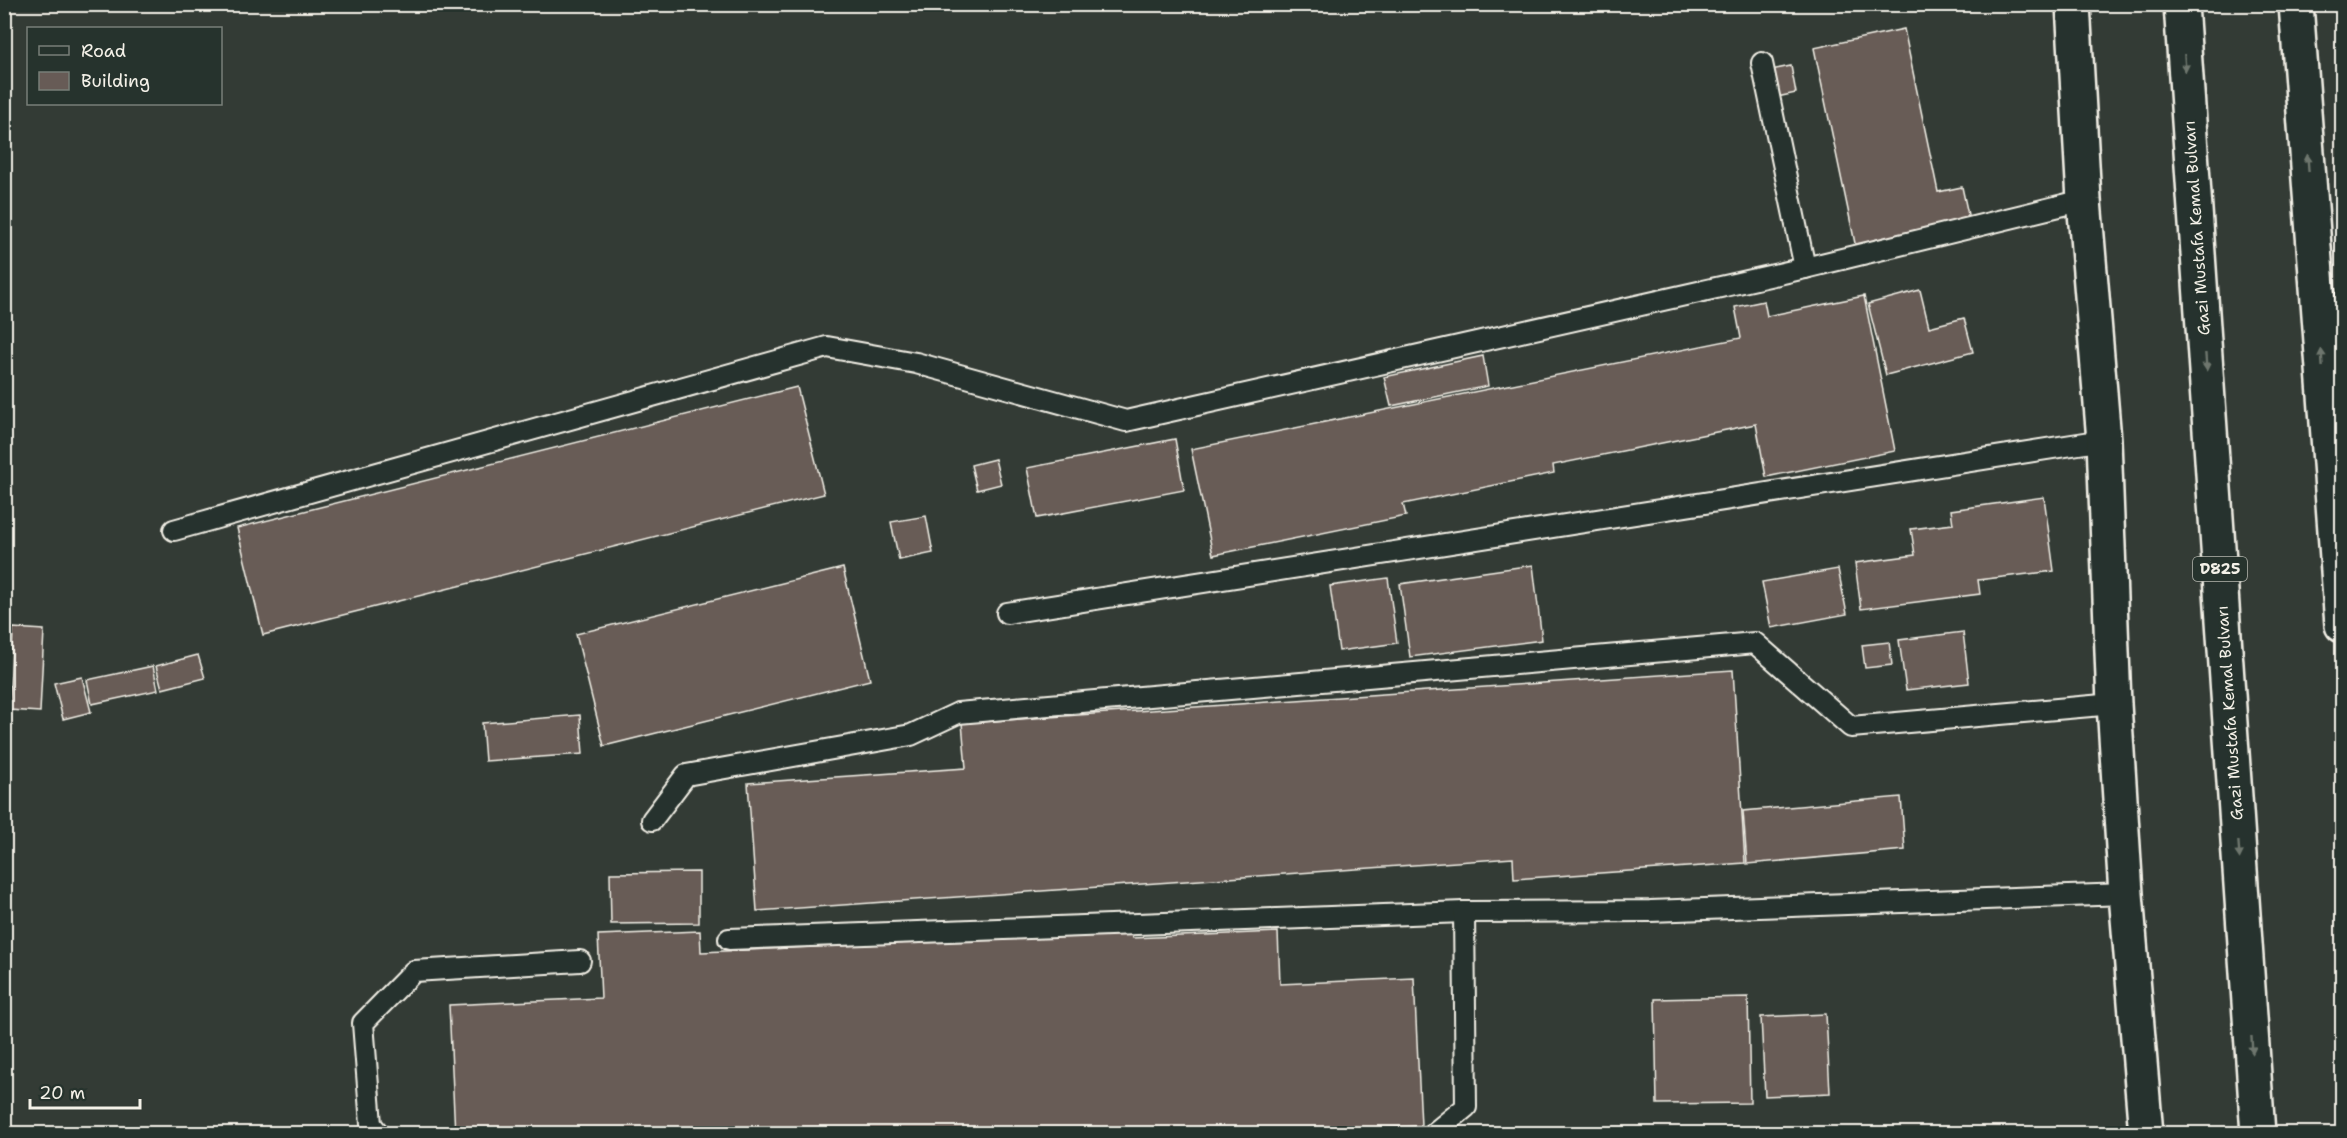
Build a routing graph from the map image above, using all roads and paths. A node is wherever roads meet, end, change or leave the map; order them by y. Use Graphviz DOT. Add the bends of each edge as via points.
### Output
graph roads {
  1 [pos="2073,4"];
  2 [pos="2181,4"];
  3 [pos="2296,4"];
  4 [pos="1762,63"];
  5 [pos="2084,200"];
  6 [pos="1805,268"];
  7 [pos="2104,440"];
  8 [pos="174,530"];
  9 [pos="1007,613"];
  10 [pos="2343,625"];
  11 [pos="2114,704"];
  12 [pos="652,820"];
  13 [pos="2126,894"];
  14 [pos="1464,912"];
  15 [pos="729,939"];
  16 [pos="580,961"];
  17 [pos="379,1134"];
  18 [pos="1433,1134"];
  19 [pos="2145,1134"];
  20 [pos="2258,1134"];
  1 -- 5 [label="main road"];
  2 -- 20 [label="main road, Gazi Mustafa Kemal Bulvarı / D825, one-way"];
  10 -- 3 [label="main road, one-way"];
  4 -- 6 [label="lane"];
  5 -- 6 [label="lane"];
  5 -- 7 [label="main road"];
  6 -- 8 [label="lane" via="1126,421 916,363 827,347"];
  7 -- 9 [label="lane"];
  7 -- 11 [label="main road"];
  11 -- 12 [label="lane" via="1851,727 1755,643 958,713 911,735 686,775"];
  11 -- 13 [label="main road"];
  13 -- 14 [label="lane" via="1650,910"];
  13 -- 19 [label="main road"];
  14 -- 15 [label="lane"];
  14 -- 18 [label="lane" via="1466,1107"];
  16 -- 17 [label="lane" via="414,971 363,1023 371,1124"];
}
